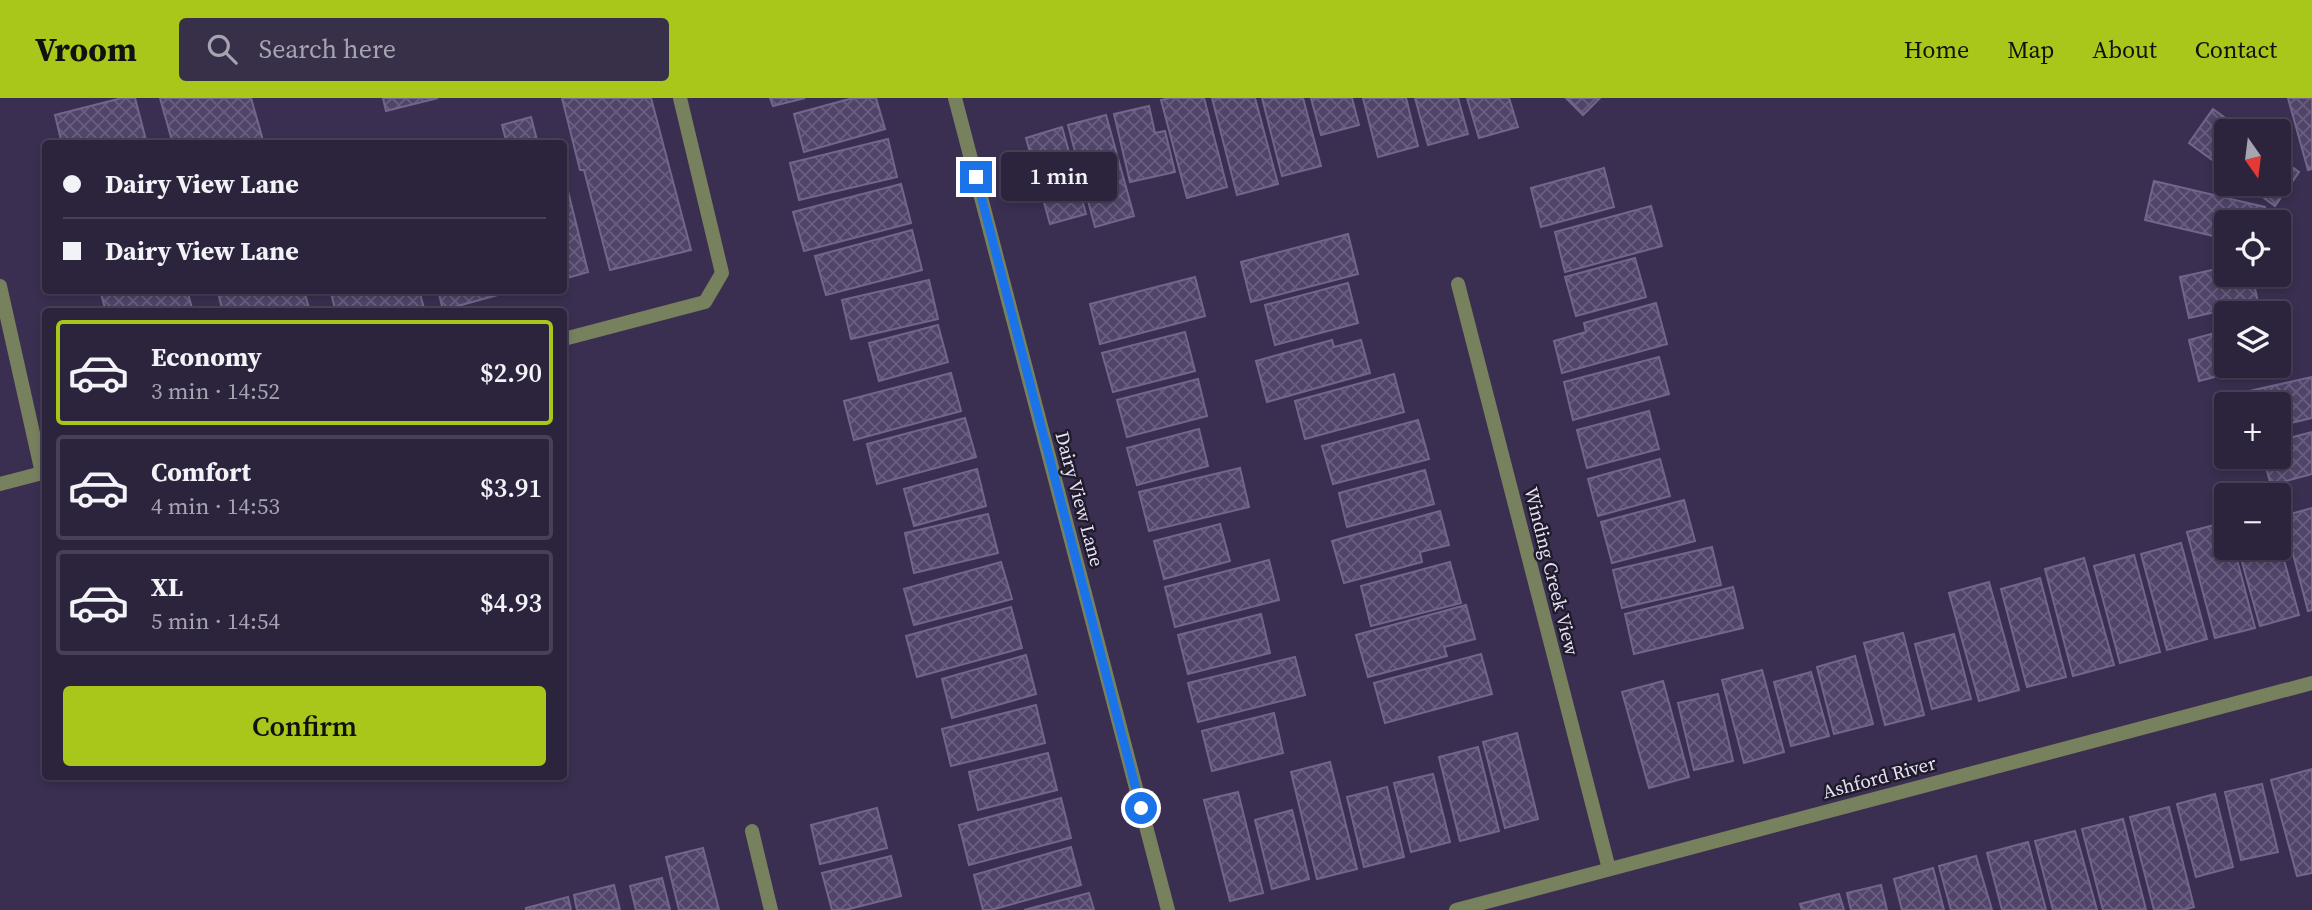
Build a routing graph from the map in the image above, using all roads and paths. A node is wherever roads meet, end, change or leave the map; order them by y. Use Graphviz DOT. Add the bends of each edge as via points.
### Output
graph roads {
  1 [pos="680,98"];
  2 [pos="955,98"];
  3 [pos="1458,284"];
  4 [pos="0,286"];
  5 [pos="567,338"];
  6 [pos="42,464"];
  7 [pos="42,473"];
  8 [pos="0,484"];
  9 [pos="2312,683"];
  10 [pos="752,831"];
  11 [pos="1609,869"];
  12 [pos="771,910"];
  13 [pos="1168,910"];
  14 [pos="1456,910"];
  1 -- 5 [label="street" via="722,273 705,302"];
  2 -- 13 [label="street, Dairy View Lane"];
  3 -- 11 [label="street, Winding Creek View"];
  4 -- 6 [label="street"];
  7 -- 8 [label="street"];
  9 -- 11 [label="street, Ashford River"];
  10 -- 12 [label="street"];
  11 -- 14 [label="street, Ashford River"];
}
